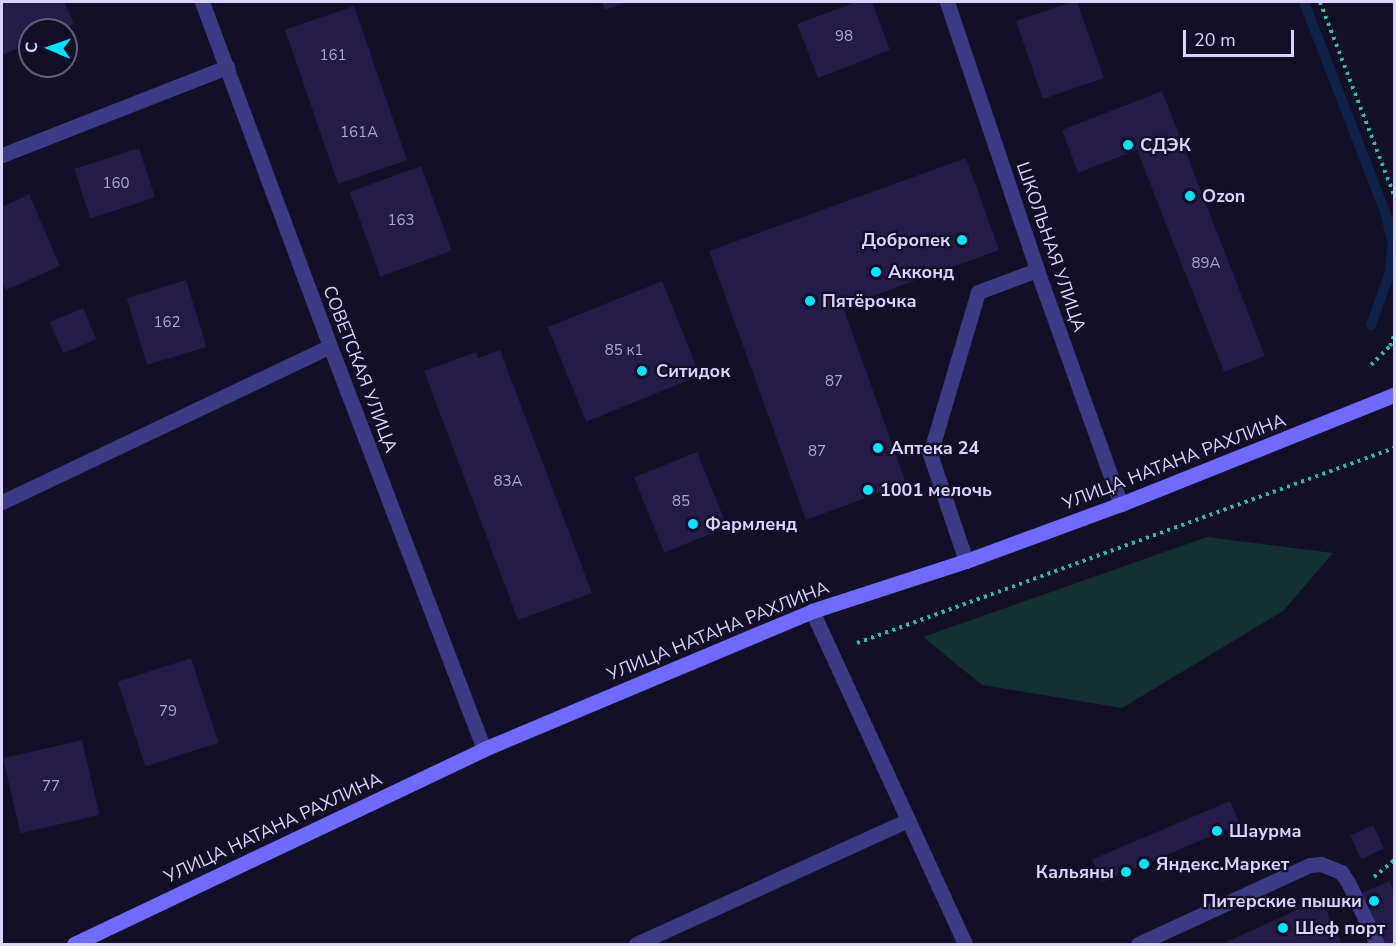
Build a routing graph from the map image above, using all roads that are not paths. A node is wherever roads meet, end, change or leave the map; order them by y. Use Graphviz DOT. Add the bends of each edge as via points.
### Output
graph roads {
  1 [pos="202,2"];
  2 [pos="947,2"];
  3 [pos="227,68"];
  4 [pos="2,155"];
  5 [pos="1037,270"];
  6 [pos="330,346"];
  7 [pos="1395,386"];
  8 [pos="1390,397"];
  9 [pos="2,502"];
  10 [pos="1121,504"];
  11 [pos="966,561"];
  12 [pos="812,611"];
  13 [pos="484,749"];
  14 [pos="908,820"];
  15 [pos="74,945"];
  16 [pos="636,945"];
  17 [pos="965,945"];
  18 [pos="1138,945"];
  19 [pos="1377,945"];
  1 -- 3 [label="street, СОВЕТСКАЯ УЛИЦА"];
  2 -- 5 [label="street, ШКОЛЬНАЯ УЛИЦА"];
  3 -- 4 [label="street"];
  3 -- 6 [label="street, СОВЕТСКАЯ УЛИЦА"];
  5 -- 10 [label="street, ШКОЛЬНАЯ УЛИЦА"];
  5 -- 11 [label="street" via="978,292 930,454"];
  6 -- 9 [label="street"];
  6 -- 13 [label="street, СОВЕТСКАЯ УЛИЦА"];
  7 -- 8 [label="street"];
  8 -- 10 [label="street, УЛИЦА НАТАНА РАХЛИНА"];
  10 -- 11 [label="street, УЛИЦА НАТАНА РАХЛИНА"];
  11 -- 12 [label="street, УЛИЦА НАТАНА РАХЛИНА"];
  12 -- 13 [label="street, УЛИЦА НАТАНА РАХЛИНА"];
  12 -- 14 [label="street"];
  13 -- 15 [label="street, УЛИЦА НАТАНА РАХЛИНА"];
  14 -- 16 [label="street"];
  14 -- 17 [label="street"];
  18 -- 19 [label="street" via="1310,865 1321,864 1341,872 1348,882"];
}
